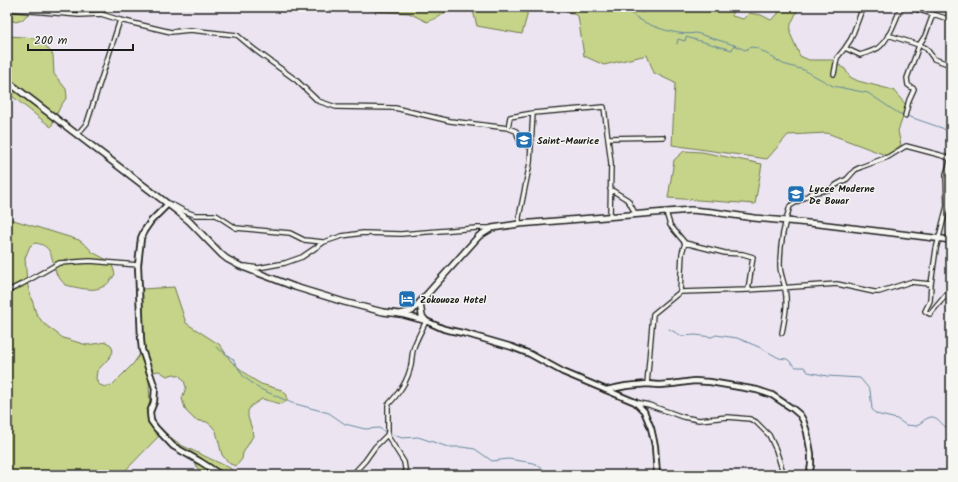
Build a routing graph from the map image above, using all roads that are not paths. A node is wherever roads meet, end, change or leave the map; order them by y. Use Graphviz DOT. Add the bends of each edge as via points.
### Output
graph roads {
  1 [pos="862,7"];
  2 [pos="901,7"];
  3 [pos="909,7"];
  4 [pos="7,9"];
  5 [pos="933,14"];
  6 [pos="120,20"];
  7 [pos="951,20"];
  8 [pos="888,35"];
  9 [pos="919,45"];
  10 [pos="845,48"];
  11 [pos="951,65"];
  12 [pos="834,74"];
  13 [pos="7,81"];
  14 [pos="533,113"];
  15 [pos="905,116"];
  16 [pos="508,128"];
  17 [pos="76,134"];
  18 [pos="663,137"];
  19 [pos="608,138"];
  20 [pos="530,147"];
  21 [pos="951,159"];
  22 [pos="946,174"];
  23 [pos="951,178"];
  24 [pos="610,189"];
  25 [pos="168,204"];
  26 [pos="666,212"];
  27 [pos="636,215"];
  28 [pos="610,217"];
  29 [pos="785,221"];
  30 [pos="519,224"];
  31 [pos="492,228"];
  32 [pos="938,239"];
  33 [pos="951,240"];
  34 [pos="324,242"];
  35 [pos="685,243"];
  36 [pos="236,264"];
  37 [pos="138,265"];
  38 [pos="931,284"];
  39 [pos="785,287"];
  40 [pos="951,289"];
  41 [pos="7,290"];
  42 [pos="748,290"];
  43 [pos="680,292"];
  44 [pos="420,303"];
  45 [pos="400,314"];
  46 [pos="426,321"];
  47 [pos="782,333"];
  48 [pos="648,384"];
  49 [pos="606,390"];
  50 [pos="635,402"];
  51 [pos="387,435"];
  52 [pos="221,475"];
  53 [pos="352,475"];
  54 [pos="406,475"];
  55 [pos="657,475"];
  56 [pos="786,475"];
  57 [pos="809,475"];
  1 -- 10 [label="street"];
  2 -- 8 [label="street"];
  3 -- 5 [label="street"];
  4 -- 6 [label="street" via="79,15 101,14"];
  5 -- 7 [label="street"];
  5 -- 9 [label="street"];
  6 -- 16 [label="street" via="171,32 190,30 237,35 296,80 318,101 336,107 396,108 450,121"];
  6 -- 17 [label="street" via="87,123"];
  8 -- 9 [label="street"];
  8 -- 10 [label="street" via="877,49 860,54"];
  9 -- 11 [label="street" via="926,48 934,59"];
  9 -- 15 [label="street" via="907,78 908,85 914,89"];
  10 -- 12 [label="street" via="837,58"];
  13 -- 17 [label="main road"];
  14 -- 16 [label="street" via="510,117"];
  14 -- 19 [label="street" via="604,107"];
  14 -- 20 [label="street"];
  16 -- 20 [label="street" via="516,131 520,142"];
  17 -- 25 [label="main road"];
  18 -- 19 [label="street"];
  19 -- 24 [label="street"];
  20 -- 30 [label="street" via="530,163"];
  21 -- 22 [label="street"];
  21 -- 29 [label="street" via="906,146 888,157 855,170 847,179 831,189 812,193 790,206"];
  22 -- 23 [label="street"];
  22 -- 32 [label="street" via="947,206"];
  24 -- 27 [label="street" via="628,200"];
  24 -- 28 [label="street"];
  25 -- 34 [label="street" via="195,215 216,215 236,228 290,233 304,240"];
  25 -- 36 [label="main road" via="190,221 222,255"];
  25 -- 37 [label="street" via="144,231"];
  26 -- 27 [label="main road"];
  26 -- 29 [label="main road" via="692,210"];
  26 -- 35 [label="street" via="670,225"];
  27 -- 28 [label="main road"];
  28 -- 30 [label="main road"];
  29 -- 32 [label="main road"];
  29 -- 39 [label="street" via="780,264"];
  30 -- 31 [label="main road"];
  31 -- 34 [label="street" via="401,234 363,233"];
  31 -- 44 [label="main road" via="479,236"];
  32 -- 33 [label="main road"];
  32 -- 38 [label="street"];
  34 -- 36 [label="street" via="302,257 285,263 258,268"];
  35 -- 42 [label="street" via="753,257"];
  35 -- 43 [label="street"];
  36 -- 45 [label="main road" via="295,287 383,312"];
  37 -- 41 [label="street" via="90,261 59,263"];
  37 -- 52 [label="street" via="142,350 155,388 151,420 173,446"];
  38 -- 39 [label="street" via="910,282 879,292 837,284"];
  38 -- 40 [label="street" via="930,301 925,311 930,314"];
  39 -- 42 [label="street"];
  39 -- 47 [label="street" via="787,306"];
  42 -- 43 [label="street"];
  43 -- 48 [label="street" via="652,314"];
  44 -- 45 [label="main road" via="412,311"];
  44 -- 46 [label="main road" via="422,316"];
  45 -- 46 [label="street"];
  46 -- 49 [label="street" via="444,329 512,347"];
  46 -- 51 [label="street" via="413,348 407,381 388,405"];
  48 -- 49 [label="street"];
  48 -- 57 [label="street" via="694,380 758,390 778,398 803,420 812,459"];
  49 -- 50 [label="street"];
  50 -- 55 [label="street" via="644,411 651,428"];
  50 -- 56 [label="street" via="699,420 728,417 756,422 769,435"];
  51 -- 53 [label="street"];
  51 -- 54 [label="street" via="404,462"];
}
